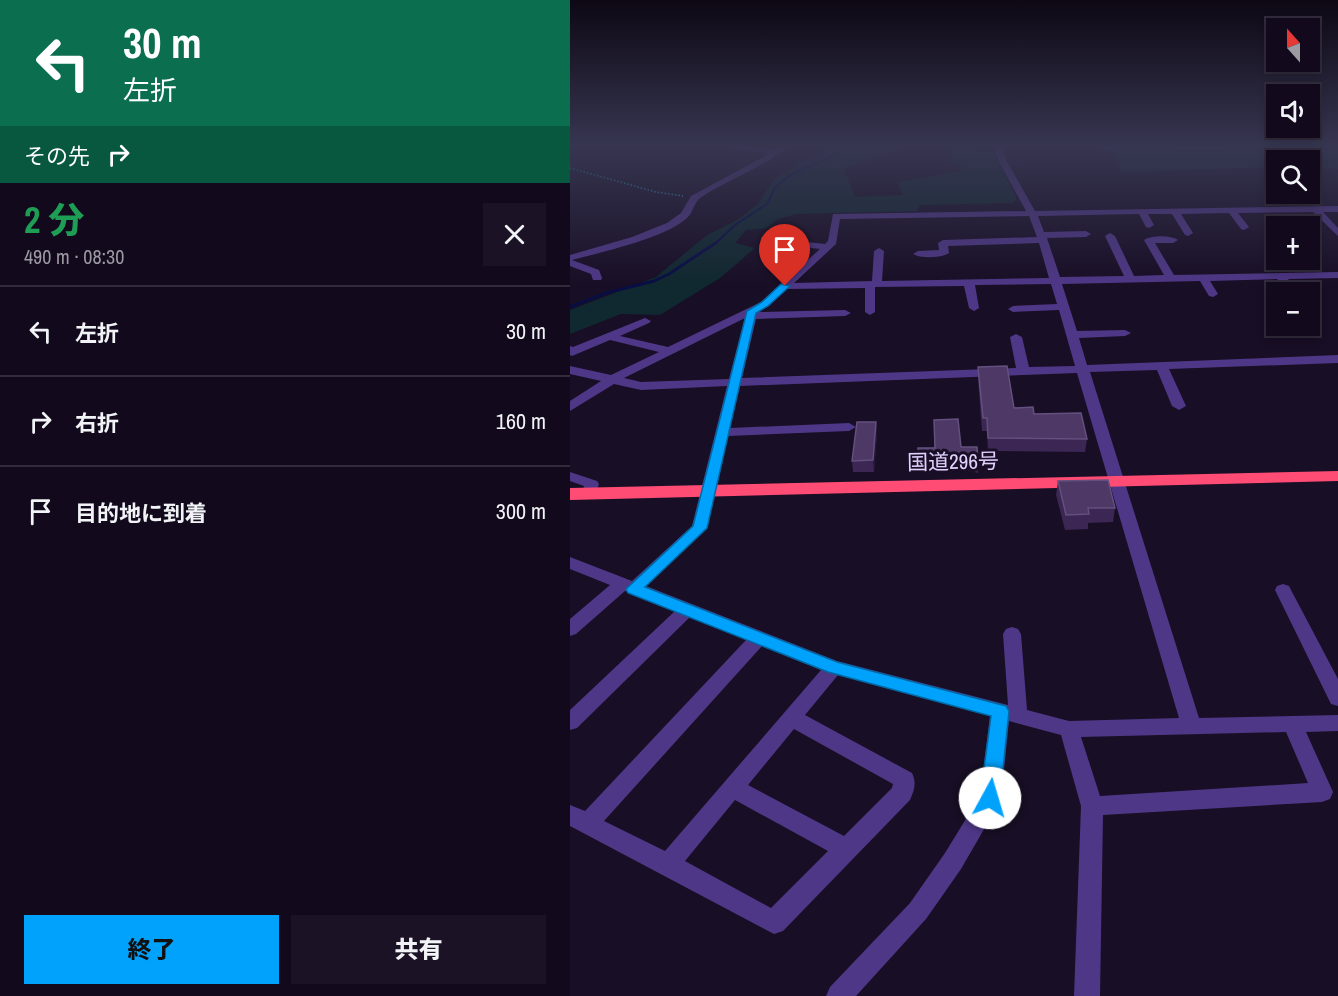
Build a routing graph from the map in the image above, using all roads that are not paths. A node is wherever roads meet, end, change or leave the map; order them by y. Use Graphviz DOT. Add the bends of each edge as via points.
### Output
graph roads {
  1 [pos="706,191"];
  2 [pos="1020,191"];
  3 [pos="1315,209"];
  4 [pos="1338,209"];
  5 [pos="1231,210"];
  6 [pos="1175,211"];
  7 [pos="1142,212"];
  8 [pos="1032,213"];
  9 [pos="913,215"];
  10 [pos="1149,225"];
  11 [pos="1245,227"];
  12 [pos="913,228"];
  13 [pos="1188,233"];
  14 [pos="1338,233"];
  15 [pos="1086,234"];
  16 [pos="1110,236"];
  17 [pos="1042,238"];
  18 [pos="764,239"];
  19 [pos="1173,240"];
  20 [pos="828,247"];
  21 [pos="879,251"];
  22 [pos="918,254"];
  23 [pos="570,258"];
  24 [pos="570,263"];
  25 [pos="1338,275"];
  26 [pos="1280,276"];
  27 [pos="597,278"];
  28 [pos="1203,278"];
  29 [pos="1130,279"];
  30 [pos="1171,279"];
  31 [pos="1056,280"];
  32 [pos="969,282"];
  33 [pos="1285,282"];
  34 [pos="873,284"];
  35 [pos="785,286"];
  36 [pos="1213,294"];
  37 [pos="1064,307"];
  38 [pos="974,308"];
  39 [pos="1013,309"];
  40 [pos="870,312"];
  41 [pos="845,313"];
  42 [pos="751,314"];
  43 [pos="645,321"];
  44 [pos="1125,333"];
  45 [pos="1072,335"];
  46 [pos="608,336"];
  47 [pos="1016,337"];
  48 [pos="570,350"];
  49 [pos="669,351"];
  50 [pos="1338,359"];
  51 [pos="1162,366"];
  52 [pos="1083,368"];
  53 [pos="570,370"];
  54 [pos="1019,373"];
  55 [pos="611,380"];
  56 [pos="735,382"];
  57 [pos="1179,406"];
  58 [pos="570,407"];
  59 [pos="849,427"];
  60 [pos="723,432"];
  61 [pos="570,476"];
  62 [pos="1338,476"];
  63 [pos="1116,481"];
  64 [pos="708,490"];
  65 [pos="570,494"];
  66 [pos="589,494"];
  67 [pos="570,563"];
  68 [pos="628,587"];
  69 [pos="1283,590"];
  70 [pos="687,610"];
  71 [pos="570,629"];
  72 [pos="1012,634"];
  73 [pos="758,638"];
  74 [pos="834,668"];
  75 [pos="1338,698"];
  76 [pos="1009,713"];
  77 [pos="792,718"];
  78 [pos="570,722"];
  79 [pos="1338,723"];
  80 [pos="1292,724"];
  81 [pos="1192,728"];
  82 [pos="1069,729"];
  83 [pos="733,788"];
  84 [pos="1092,806"];
  85 [pos="579,819"];
  86 [pos="846,849"];
  87 [pos="668,864"];
  88 [pos="839,996"];
  89 [pos="1087,996"];
  1 -- 23 [label="street" via="694,198 685,215 659,230"];
  2 -- 8 [label="street"];
  3 -- 4 [label="street"];
  3 -- 5 [label="street"];
  3 -- 14 [label="street"];
  5 -- 6 [label="street"];
  5 -- 11 [label="street"];
  6 -- 7 [label="street"];
  6 -- 13 [label="street"];
  7 -- 8 [label="street"];
  7 -- 10 [label="street"];
  8 -- 9 [label="street"];
  8 -- 17 [label="street"];
  9 -- 12 [label="street"];
  9 -- 20 [label="street" via="836,216 833,242"];
  15 -- 17 [label="street"];
  16 -- 29 [label="street"];
  17 -- 22 [label="street" via="943,243 944,253"];
  17 -- 31 [label="street"];
  18 -- 20 [label="street"];
  19 -- 30 [label="street" via="1149,240"];
  20 -- 35 [label="street"];
  21 -- 34 [label="street"];
  24 -- 27 [label="street" via="595,272"];
  25 -- 26 [label="street"];
  26 -- 28 [label="street"];
  26 -- 33 [label="street"];
  28 -- 30 [label="street"];
  28 -- 36 [label="street"];
  29 -- 30 [label="street"];
  29 -- 31 [label="street"];
  31 -- 32 [label="street"];
  31 -- 37 [label="street"];
  32 -- 34 [label="street"];
  32 -- 38 [label="street"];
  34 -- 35 [label="street"];
  34 -- 40 [label="street"];
  35 -- 42 [label="street"];
  37 -- 39 [label="street"];
  37 -- 45 [label="street"];
  41 -- 42 [label="street"];
  42 -- 49 [label="street"];
  42 -- 56 [label="street"];
  43 -- 46 [label="street"];
  44 -- 45 [label="street"];
  45 -- 52 [label="street"];
  46 -- 48 [label="street"];
  46 -- 49 [label="street"];
  47 -- 54 [label="street"];
  49 -- 55 [label="street"];
  50 -- 51 [label="street"];
  51 -- 52 [label="street"];
  51 -- 57 [label="street"];
  52 -- 54 [label="street"];
  52 -- 63 [label="street"];
  53 -- 55 [label="street"];
  54 -- 56 [label="street"];
  55 -- 56 [label="street" via="641,386"];
  55 -- 58 [label="street"];
  56 -- 60 [label="street"];
  59 -- 60 [label="street"];
  60 -- 64 [label="street"];
  61 -- 66 [label="street" via="592,484"];
  62 -- 63 [label="highway, 国道296号"];
  63 -- 64 [label="highway, 国道296号"];
  63 -- 81 [label="street"];
  64 -- 66 [label="highway, 国道296号"];
  64 -- 68 [label="street" via="699,528"];
  65 -- 66 [label="highway, 国道296号"];
  67 -- 68 [label="street"];
  68 -- 70 [label="street"];
  68 -- 71 [label="street"];
  69 -- 75 [label="street"];
  70 -- 73 [label="street"];
  70 -- 78 [label="street"];
  72 -- 76 [label="street"];
  73 -- 74 [label="street"];
  73 -- 85 [label="street"];
  74 -- 76 [label="street"];
  74 -- 77 [label="street"];
  76 -- 82 [label="street"];
  76 -- 88 [label="street" via="990,798 953,861 918,911"];
  77 -- 83 [label="street"];
  77 -- 86 [label="street" via="905,780 903,793"];
  79 -- 80 [label="street"];
  80 -- 81 [label="street"];
  80 -- 84 [label="street" via="1322,792"];
  81 -- 82 [label="street"];
  82 -- 84 [label="street"];
  83 -- 86 [label="street"];
  83 -- 87 [label="street"];
  84 -- 89 [label="street"];
  85 -- 87 [label="street"];
  86 -- 87 [label="street" via="774,921"];
}
